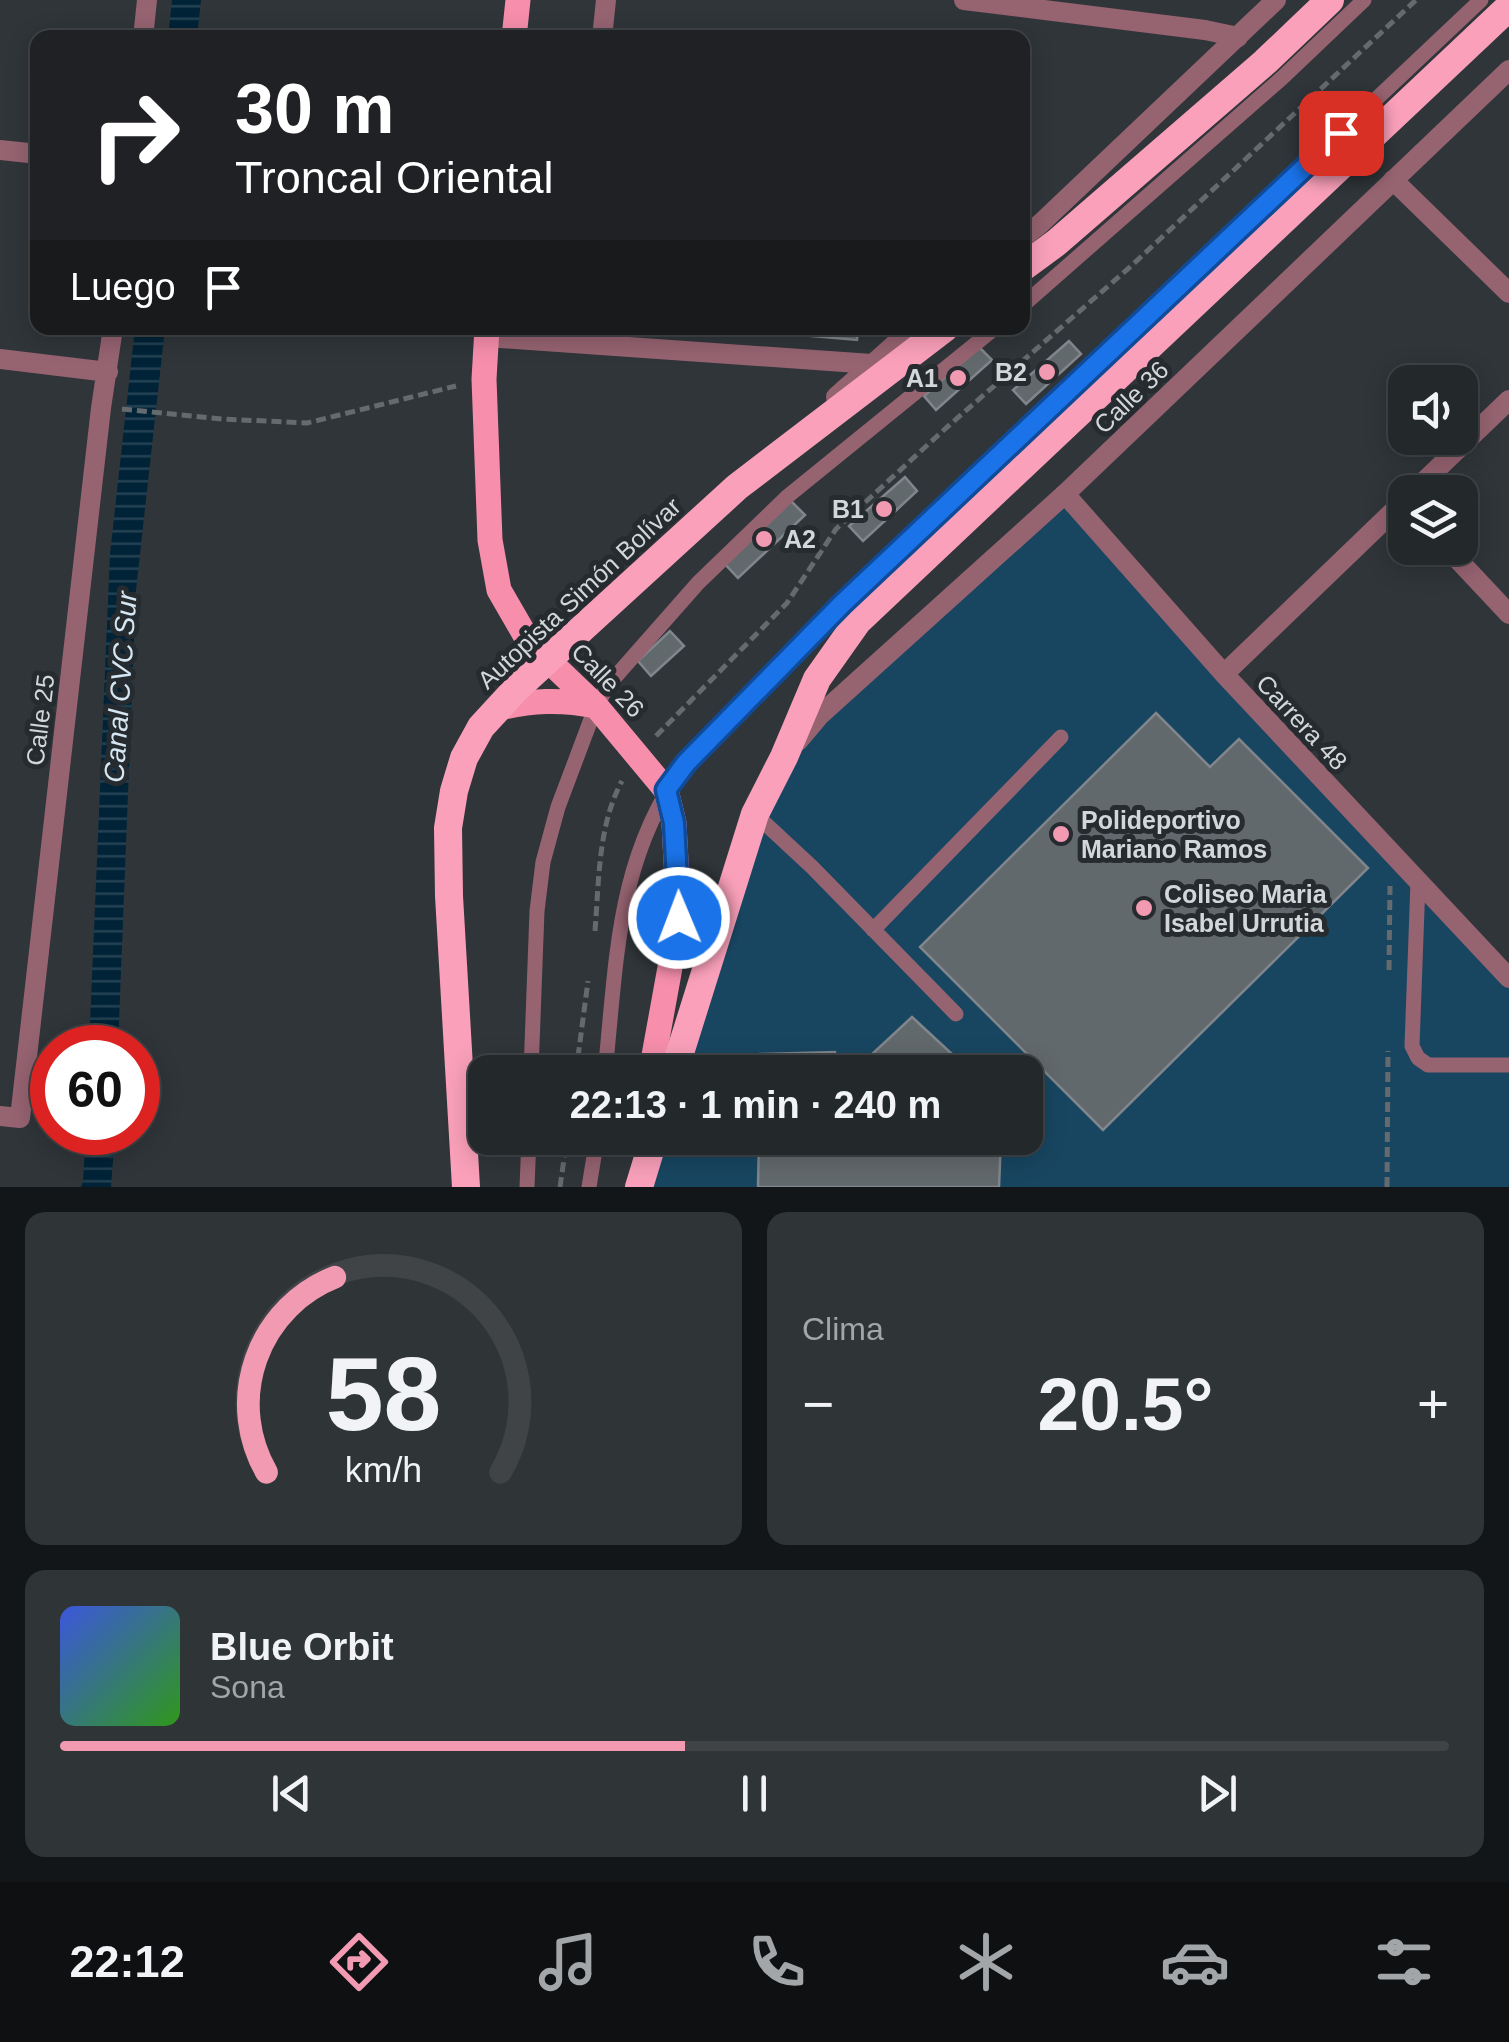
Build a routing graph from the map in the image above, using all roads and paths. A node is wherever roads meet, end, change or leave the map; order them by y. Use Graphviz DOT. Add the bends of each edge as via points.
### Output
graph roads {
  1 [pos="147,0"];
  2 [pos="518,0"];
  3 [pos="606,0"];
  4 [pos="964,0"];
  5 [pos="1276,0"];
  6 [pos="1330,0"];
  7 [pos="1364,0"];
  8 [pos="1416,0"];
  9 [pos="1481,0"];
  10 [pos="1509,7"];
  11 [pos="144,30"];
  12 [pos="515,30"];
  13 [pos="603,30"];
  14 [pos="1238,37"];
  15 [pos="1509,70"];
  16 [pos="0,150"];
  17 [pos="30,153"];
  18 [pos="1393,180"];
  19 [pos="1031,224"];
  20 [pos="1030,262"];
  21 [pos="1509,293"];
  22 [pos="1030,299"];
  23 [pos="112,335"];
  24 [pos="487,335"];
  25 [pos="567,335"];
  26 [pos="905,335"];
  27 [pos="936,335"];
  28 [pos="986,335"];
  29 [pos="620,337"];
  30 [pos="0,360"];
  31 [pos="872,364"];
  32 [pos="108,372"];
  33 [pos="484,379"];
  34 [pos="1509,400"];
  35 [pos="122,409"];
  36 [pos="1431,475"];
  37 [pos="738,488"];
  38 [pos="1065,494"];
  39 [pos="1388,517"];
  40 [pos="1463,565"];
  41 [pos="1509,614"];
  42 [pos="547,660"];
  43 [pos="1224,674"];
  44 [pos="596,706"];
  45 [pos="496,709"];
  46 [pos="1061,737"];
  47 [pos="637,756"];
  48 [pos="784,757"];
  49 [pos="666,790"];
  50 [pos="755,814"];
  51 [pos="1418,882"];
  52 [pos="873,930"];
  53 [pos="1509,978"];
  54 [pos="956,1014"];
  55 [pos="532,1055"];
  56 [pos="607,1055"];
  57 [pos="654,1055"];
  58 [pos="679,1055"];
  59 [pos="1509,1065"];
  60 [pos="10,1117"];
  61 [pos="528,1155"];
  62 [pos="565,1155"];
  63 [pos="593,1155"];
  64 [pos="637,1155"];
  65 [pos="648,1155"];
  66 [pos="466,1187"];
  67 [pos="527,1187"];
  68 [pos="560,1187"];
  69 [pos="588,1187"];
  70 [pos="630,1187"];
  71 [pos="638,1187"];
  1 -- 11 [label="street"];
  2 -- 12 [label="main road"];
  3 -- 13 [label="street"];
  4 -- 14 [label="street"];
  5 -- 14 [label="street"];
  6 -- 20 [label="highway"];
  7 -- 22 [label="lane"];
  8 -- 47 [label="path" via="836,529 787,604"];
  9 -- 49 [label="lane" via="842,604"];
  10 -- 48 [label="highway" via="858,621 817,679"];
  14 -- 19 [label="street"];
  15 -- 18 [label="street, Calle 36"];
  16 -- 17 [label="street"];
  18 -- 21 [label="street"];
  18 -- 38 [label="street, Calle 36"];
  23 -- 32 [label="street, Calle 25"];
  24 -- 33 [label="main road, Calle 26"];
  25 -- 29 [label="street"];
  26 -- 31 [label="street"];
  27 -- 37 [label="highway, Autopista Simón Bolívar"];
  28 -- 44 [label="lane" via="788,496 698,582"];
  29 -- 31 [label="street"];
  30 -- 32 [label="street"];
  31 -- 37 [label="street"];
  32 -- 60 [label="street, Calle 25"];
  33 -- 35 [label="path" via="307,423"];
  33 -- 42 [label="main road, Calle 26" via="490,540 499,590"];
  34 -- 36 [label="street"];
  37 -- 42 [label="highway, Autopista Simón Bolívar"];
  38 -- 43 [label="street, Carrera 48"];
  38 -- 48 [label="street, Calle 36" via="820,714"];
  39 -- 43 [label="street"];
  40 -- 41 [label="street"];
  42 -- 44 [label="main road, Calle 26"];
  42 -- 45 [label="highway, Autopista Simón Bolívar"];
  43 -- 51 [label="street, Carrera 48"];
  44 -- 45 [label="main road" via="546,700"];
  44 -- 47 [label="main road, Calle 26"];
  44 -- 55 [label="lane" via="542,862"];
  45 -- 66 [label="highway, Autopista Simón Bolívar" via="464,758 448,828"];
  46 -- 52 [label="lane"];
  47 -- 49 [label="main road, Calle 26"];
  48 -- 50 [label="highway"];
  49 -- 56 [label="lane" via="631,874"];
  49 -- 57 [label="main road" via="679,918"];
  50 -- 52 [label="lane"];
  50 -- 58 [label="highway"];
  51 -- 53 [label="street, Carrera 48"];
  51 -- 59 [label="lane" via="1412,1046 1428,1065"];
  52 -- 54 [label="lane"];
  61 -- 67 [label="lane"];
  62 -- 68 [label="path"];
  63 -- 69 [label="lane"];
  64 -- 70 [label="main road"];
  65 -- 71 [label="highway"];
}
